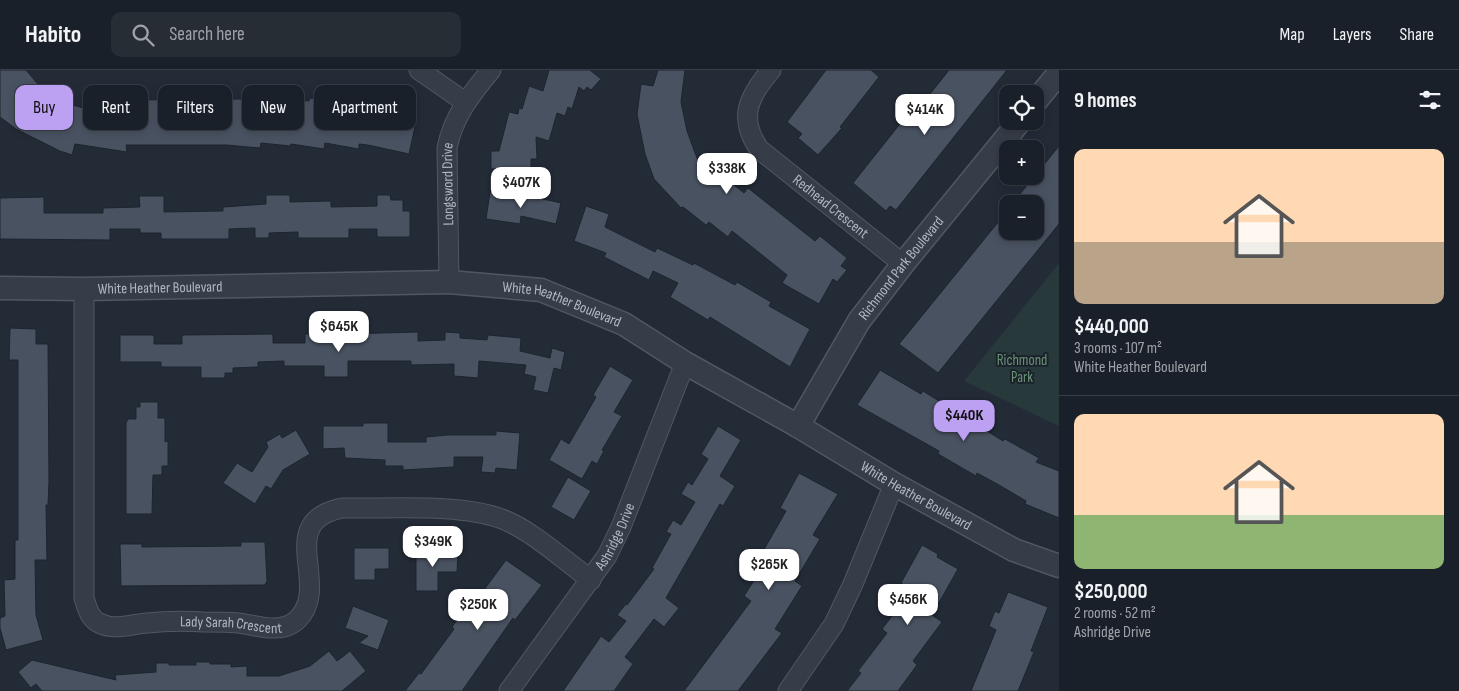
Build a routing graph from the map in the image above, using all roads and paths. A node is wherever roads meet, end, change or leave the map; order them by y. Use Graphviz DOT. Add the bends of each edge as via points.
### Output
graph roads {
  1 [pos="419,70"];
  2 [pos="491,70"];
  3 [pos="771,70"];
  4 [pos="1059,73"];
  5 [pos="1044,91"];
  6 [pos="465,102"];
  7 [pos="1013,130"];
  8 [pos="903,264"];
  9 [pos="449,282"];
  10 [pos="0,288"];
  11 [pos="84,289"];
  12 [pos="685,363"];
  13 [pos="798,426"];
  14 [pos="894,484"];
  15 [pos="1059,566"];
  16 [pos="591,580"];
  17 [pos="509,691"];
  18 [pos="788,691"];
  1 -- 6 [label="street"];
  2 -- 6 [label="street, Longsword Drive"];
  3 -- 8 [label="street, Redhead Crescent" via="751,98 747,119 750,135 759,150"];
  4 -- 5 [label="street"];
  6 -- 9 [label="street, Longsword Drive" via="450,133 447,148"];
  7 -- 8 [label="street, Richmond Park Boulevard"];
  8 -- 13 [label="street, Richmond Park Boulevard" via="859,321"];
  9 -- 11 [label="street, White Heather Boulevard"];
  9 -- 12 [label="street, White Heather Boulevard" via="541,290 624,324"];
  10 -- 11 [label="street, White Heather Boulevard"];
  11 -- 16 [label="street, Lady Sarah Crescent" via="84,598 89,614 98,623 120,628 146,623 240,623 266,629 295,622 308,599 310,576 306,538 314,520 328,511 342,508 460,510 486,514 523,530"];
  12 -- 13 [label="street, White Heather Boulevard"];
  12 -- 16 [label="street, Ashridge Drive" via="621,527"];
  13 -- 14 [label="street, White Heather Boulevard"];
  14 -- 15 [label="street, White Heather Boulevard" via="1014,550"];
  14 -- 18 [label="street" via="834,624"];
  16 -- 17 [label="street, Ashridge Drive"];
}
